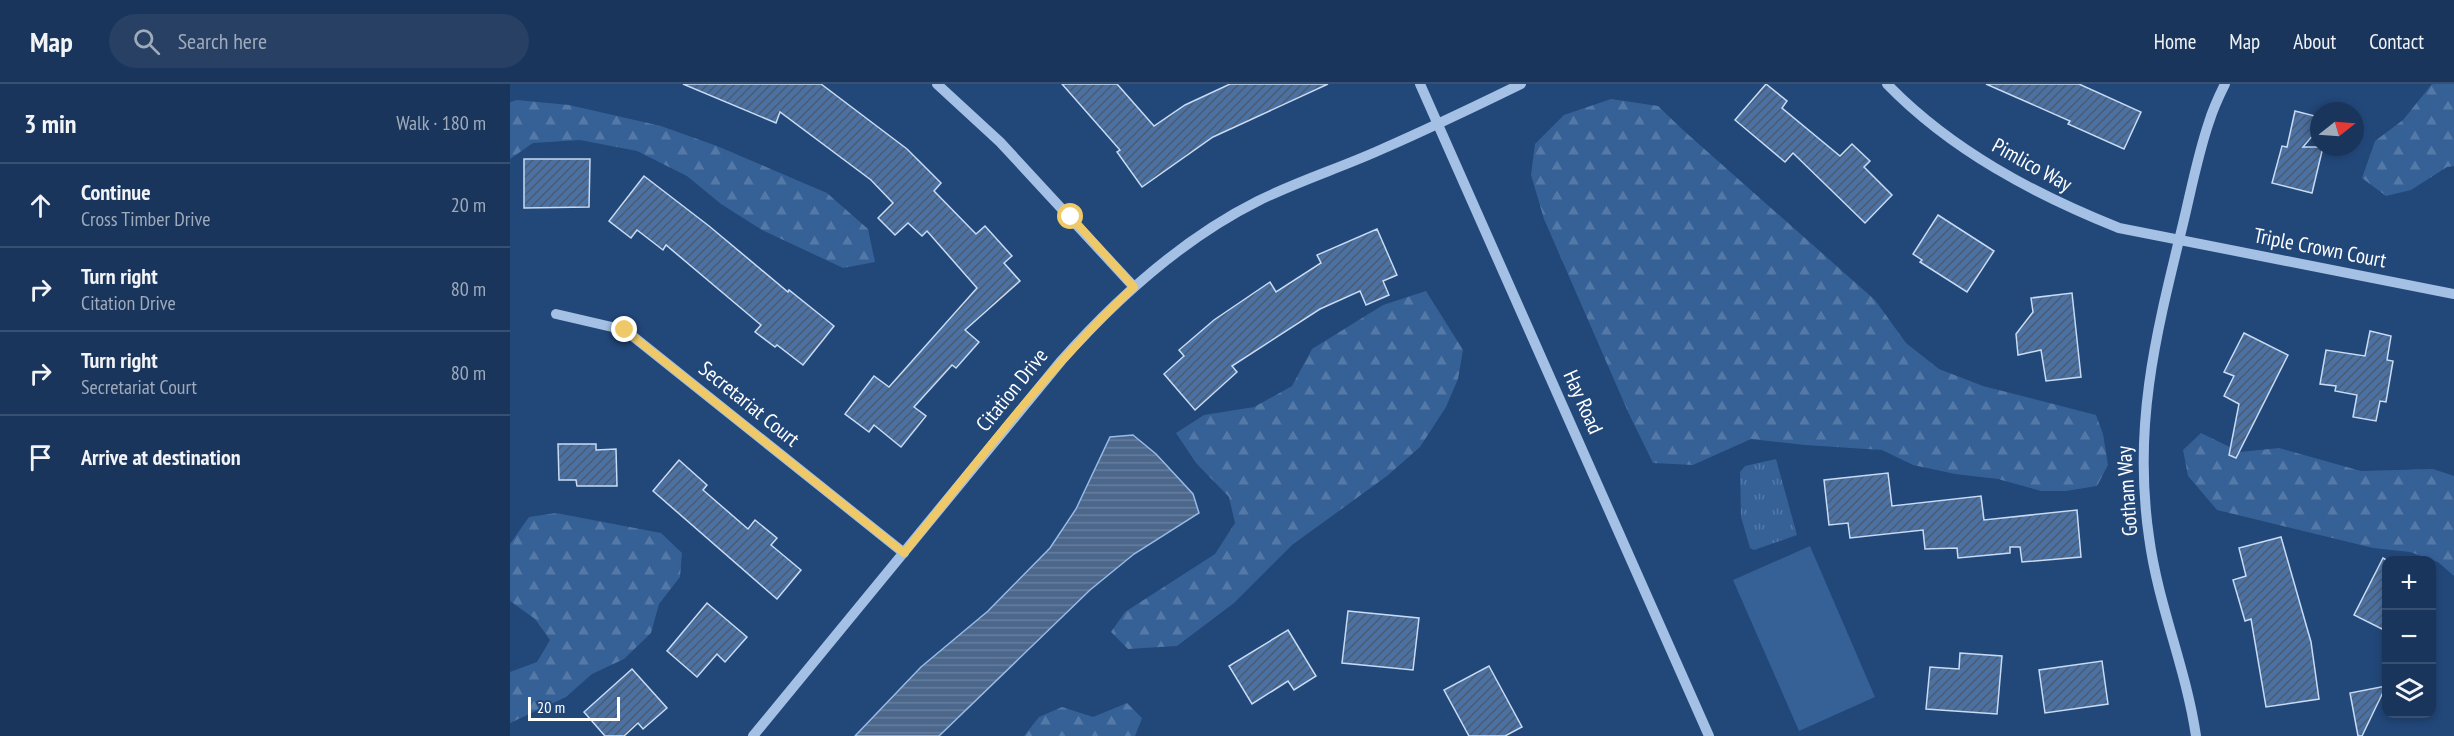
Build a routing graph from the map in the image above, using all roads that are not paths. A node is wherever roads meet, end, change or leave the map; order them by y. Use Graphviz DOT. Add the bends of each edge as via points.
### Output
graph roads {
  1 [pos="937,84"];
  2 [pos="1420,84"];
  3 [pos="1521,84"];
  4 [pos="1887,84"];
  5 [pos="2225,84"];
  6 [pos="1438,124"];
  7 [pos="2179,241"];
  8 [pos="1134,287"];
  9 [pos="2454,294"];
  10 [pos="556,314"];
  11 [pos="904,553"];
  12 [pos="753,736"];
  13 [pos="1710,736"];
  14 [pos="2196,736"];
  1 -- 8 [label="street" via="1000,142"];
  2 -- 6 [label="street, Hay Road"];
  3 -- 6 [label="street, Citation Drive"];
  4 -- 7 [label="street, Pimlico Way" via="1961,148 2067,207 2119,228"];
  5 -- 7 [label="street, Gotham Way" via="2209,122"];
  6 -- 8 [label="street, Citation Drive" via="1258,201 1193,241"];
  6 -- 13 [label="street, Hay Road"];
  7 -- 9 [label="street, Triple Crown Court"];
  7 -- 14 [label="street, Gotham Way" via="2151,362 2143,429 2143,492 2160,594 2191,699"];
  8 -- 11 [label="street, Citation Drive" via="1061,361"];
  10 -- 11 [label="street, Secretariat Court" via="625,330"];
  11 -- 12 [label="street, Citation Drive"];
}
